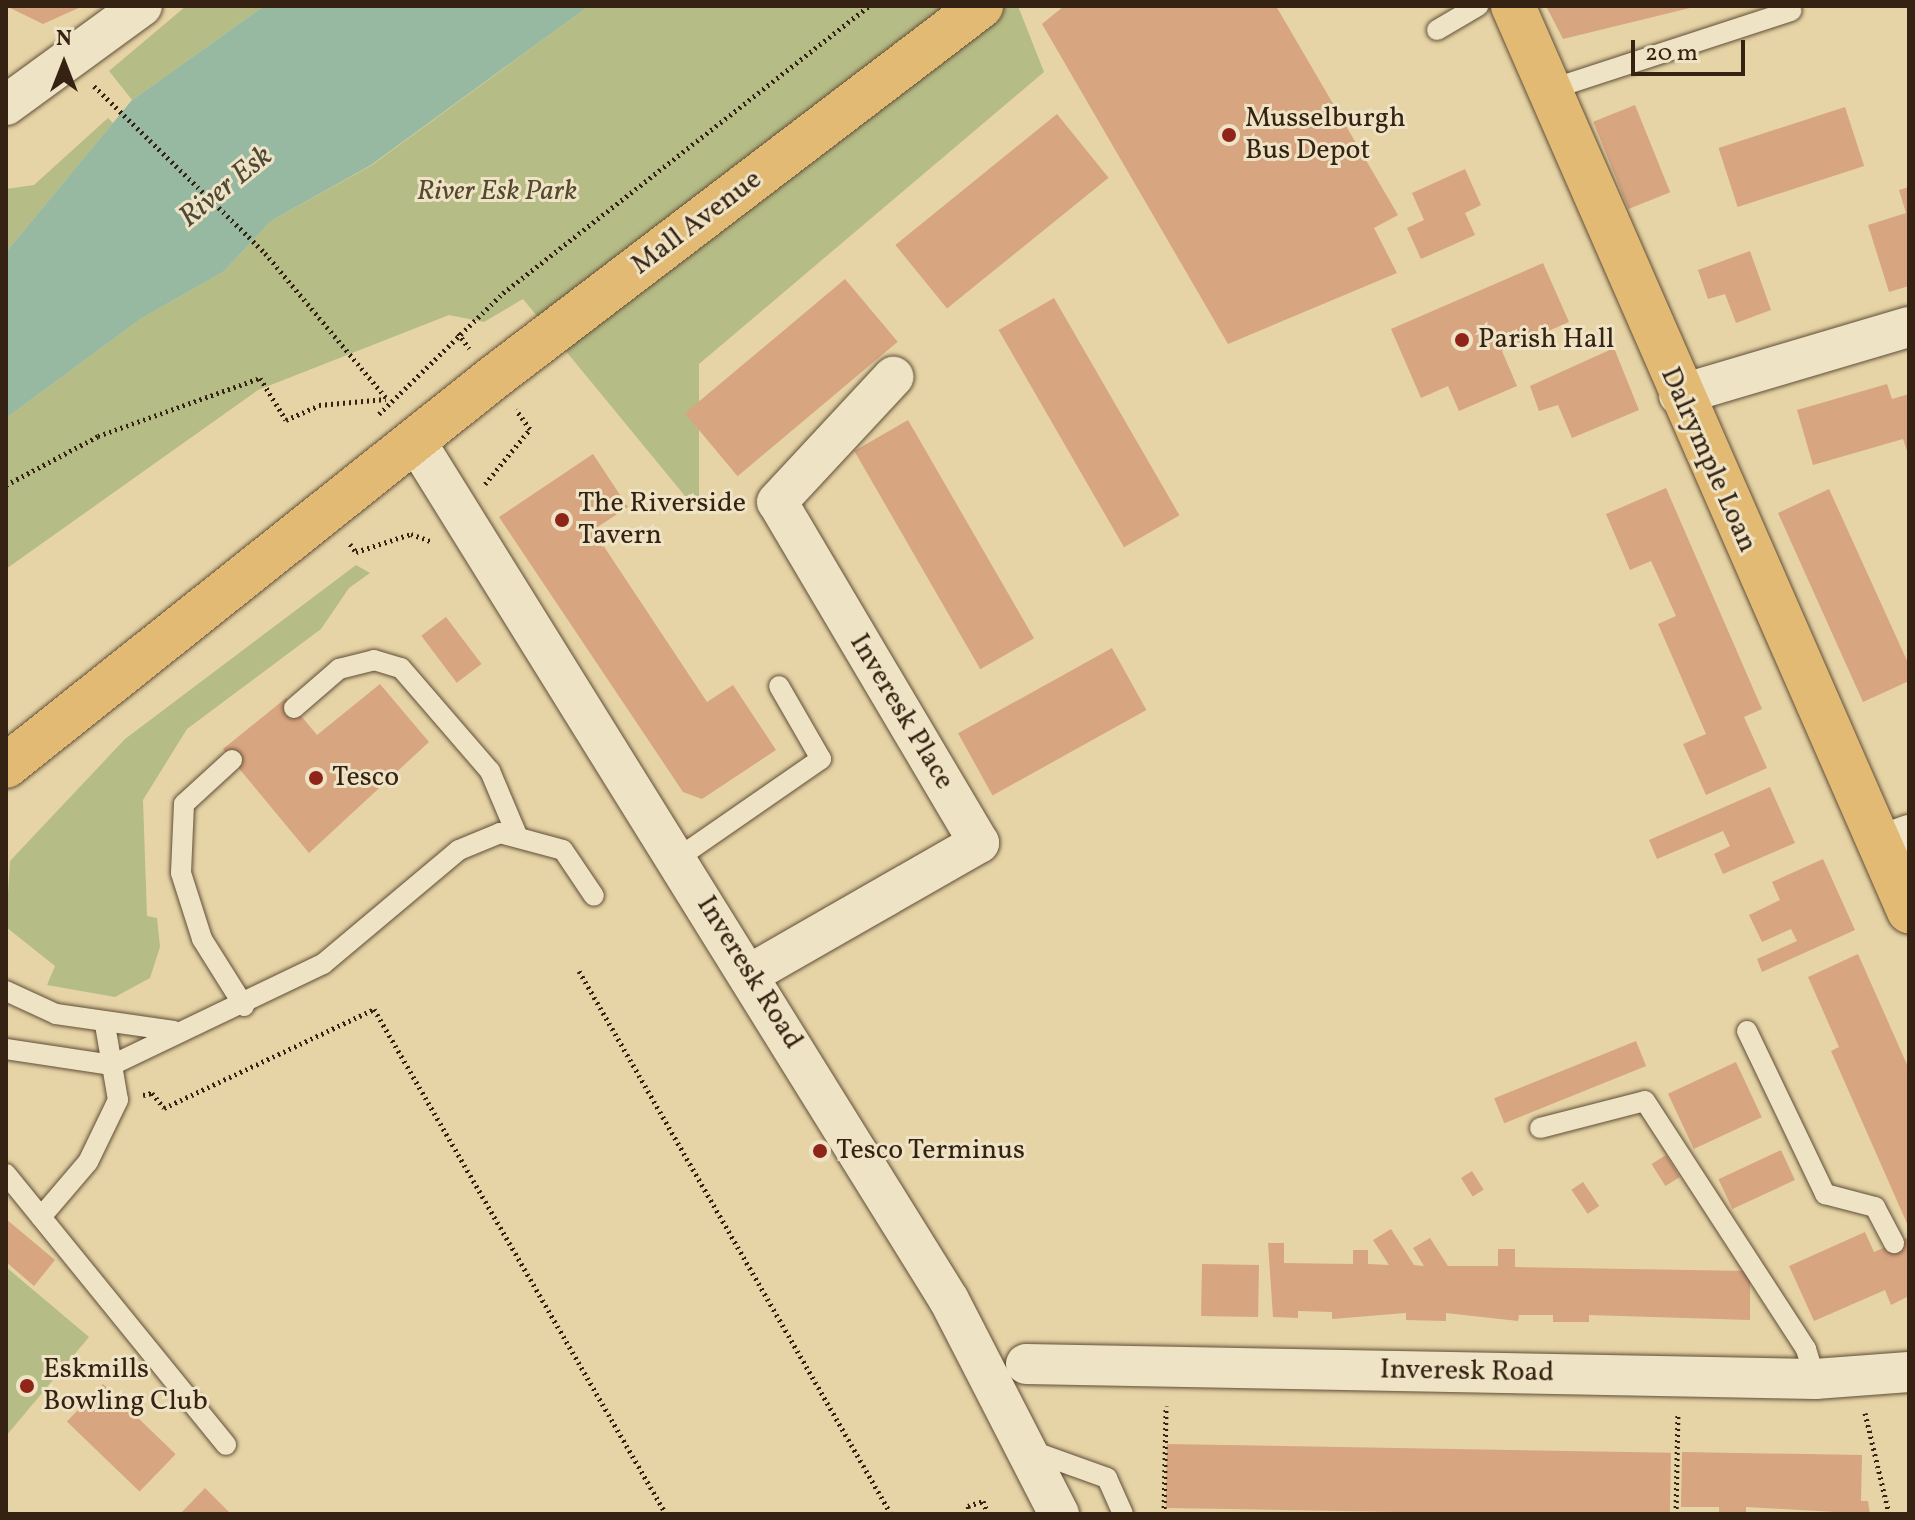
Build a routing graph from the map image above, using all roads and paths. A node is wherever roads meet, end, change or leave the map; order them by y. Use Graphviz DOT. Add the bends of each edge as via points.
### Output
graph roads {
  1 [pos="142,6"];
  2 [pos="869,6"];
  3 [pos="981,6"];
  4 [pos="1478,6"];
  5 [pos="1513,6"];
  6 [pos="1791,11"];
  7 [pos="1437,30"];
  8 [pos="14,82"];
  9 [pos="1549,90"];
  10 [pos="104,98"];
  11 [pos="1909,327"];
  12 [pos="893,377"];
  13 [pos="1679,395"];
  14 [pos="387,399"];
  15 [pos="418,445"];
  16 [pos="6,485"];
  17 [pos="779,686"];
  18 [pos="294,708"];
  19 [pos="64,726"];
  20 [pos="232,760"];
  21 [pos="6,766"];
  22 [pos="6,791"];
  23 [pos="517,835"];
  24 [pos="1894,841"];
  25 [pos="678,858"];
  26 [pos="594,896"];
  27 [pos="1909,911"];
  28 [pos="579,971"];
  29 [pos="750,974"];
  30 [pos="6,991"];
  31 [pos="244,1006"];
  32 [pos="105,1025"];
  33 [pos="174,1031"];
  34 [pos="1747,1031"];
  35 [pos="6,1049"];
  36 [pos="112,1065"];
  37 [pos="118,1100"];
  38 [pos="1540,1128"];
  39 [pos="6,1174"];
  40 [pos="41,1217"];
  41 [pos="1894,1243"];
  42 [pos="1026,1364"];
  43 [pos="1167,1365"];
  44 [pos="1909,1373"];
  45 [pos="1679,1377"];
  46 [pos="1856,1377"];
  47 [pos="1815,1379"];
  48 [pos="226,1445"];
  49 [pos="1026,1449"];
  50 [pos="666,1514"];
  51 [pos="891,1514"];
  52 [pos="970,1514"];
  53 [pos="988,1514"];
  54 [pos="1059,1514"];
  55 [pos="1123,1514"];
  56 [pos="1164,1514"];
  57 [pos="1676,1514"];
  58 [pos="1889,1514"];
  1 -- 8 [label="street"];
  2 -- 14 [label="path" via="503,293"];
  3 -- 15 [label="main road, Mall Avenue" via="493,378"];
  4 -- 7 [label="lane"];
  5 -- 9 [label="main road, Dalrymple Loan"];
  6 -- 9 [label="lane"];
  9 -- 13 [label="main road, Dalrymple Loan"];
  10 -- 14 [label="path" via="265,253 324,330"];
  11 -- 13 [label="street"];
  12 -- 29 [label="street, Inveresk Place" via="777,502 979,843"];
  13 -- 24 [label="main road, Dalrymple Loan"];
  14 -- 16 [label="path" via="319,405 286,420 260,378 98,436"];
  15 -- 19 [label="main road, Mall Avenue"];
  15 -- 25 [label="street, Inveresk Road"];
  17 -- 25 [label="lane" via="821,759"];
  18 -- 23 [label="lane" via="339,669 374,660 401,668 490,771"];
  19 -- 21 [label="main road"];
  19 -- 22 [label="main road"];
  20 -- 31 [label="lane" via="184,804 181,873 202,939"];
  23 -- 26 [label="lane" via="563,850"];
  23 -- 31 [label="lane" via="500,833 459,850 323,964"];
  24 -- 27 [label="main road, Dalrymple Loan"];
  25 -- 29 [label="street, Inveresk Road"];
  28 -- 51 [label="path"];
  29 -- 49 [label="street, Inveresk Road" via="949,1300"];
  30 -- 32 [label="lane" via="56,1014"];
  31 -- 33 [label="lane"];
  32 -- 33 [label="lane"];
  32 -- 36 [label="lane"];
  33 -- 36 [label="lane"];
  34 -- 41 [label="lane" via="1825,1194 1875,1207"];
  35 -- 36 [label="lane"];
  36 -- 37 [label="lane"];
  37 -- 40 [label="lane" via="88,1162"];
  37 -- 50 [label="path" via="152,1093 164,1108 374,1009"];
  38 -- 47 [label="lane" via="1645,1101 1806,1349"];
  39 -- 40 [label="lane"];
  40 -- 48 [label="lane"];
  42 -- 43 [label="street, Inveresk Road"];
  43 -- 45 [label="street, Inveresk Road"];
  43 -- 56 [label="path"];
  44 -- 46 [label="street, Inveresk Road"];
  45 -- 47 [label="street, Inveresk Road"];
  45 -- 57 [label="path"];
  46 -- 47 [label="street, Inveresk Road"];
  46 -- 58 [label="path"];
  49 -- 54 [label="street, Inveresk Road"];
  49 -- 55 [label="lane" via="1107,1478"];
  52 -- 53 [label="path" via="968,1506 983,1501"];
}
